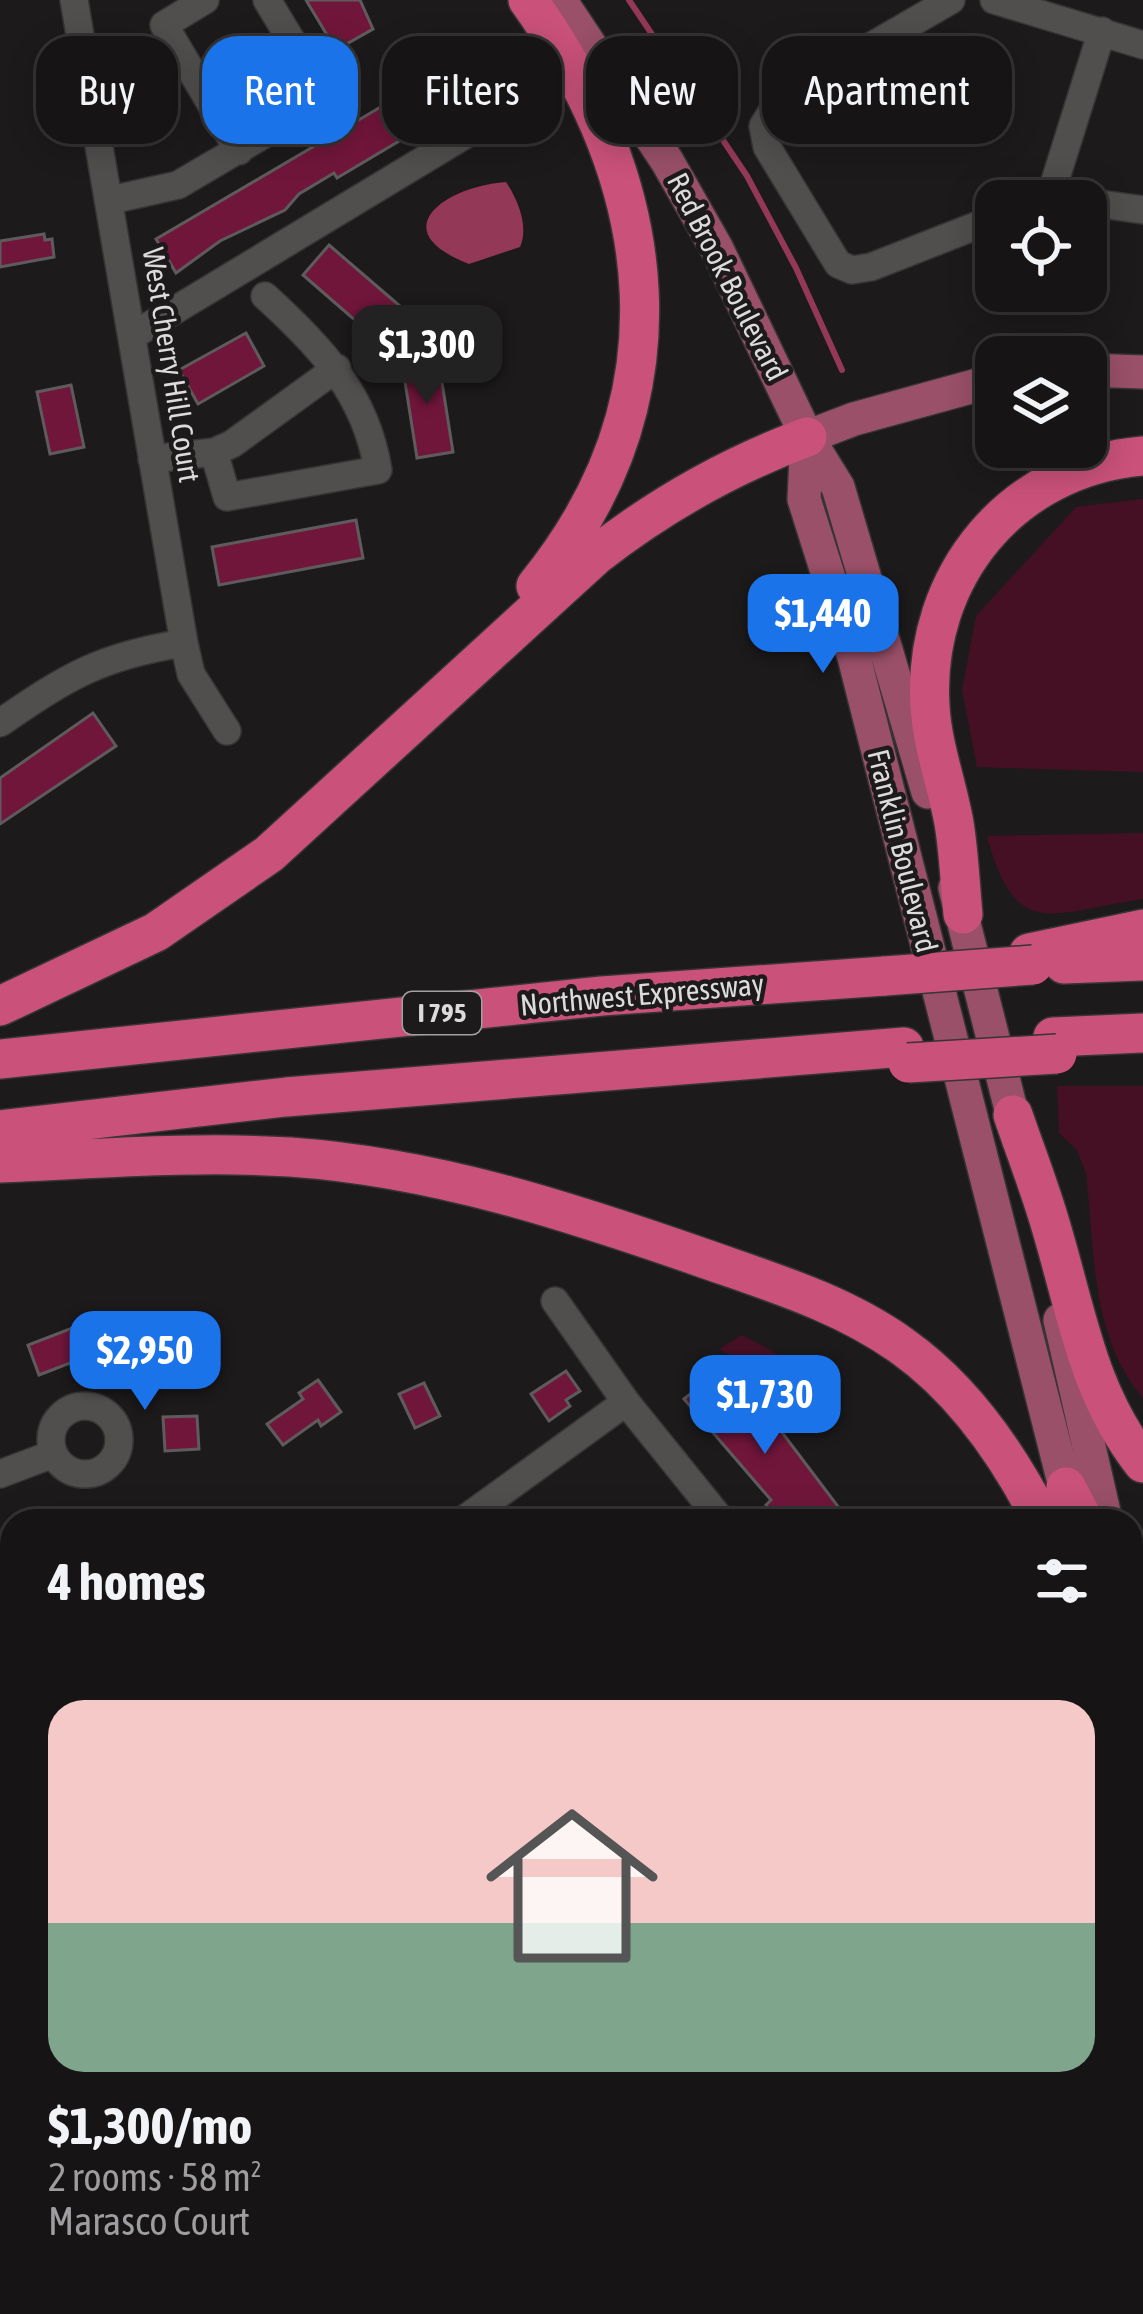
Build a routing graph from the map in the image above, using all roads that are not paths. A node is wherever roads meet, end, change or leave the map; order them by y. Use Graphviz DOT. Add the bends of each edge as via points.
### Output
graph roads {
  1 [pos="74,0"];
  2 [pos="205,0"];
  3 [pos="267,0"];
  4 [pos="528,0"];
  5 [pos="560,0"];
  6 [pos="951,0"];
  7 [pos="994,0"];
  8 [pos="1102,31"];
  9 [pos="1143,45"];
  10 [pos="450,144"];
  11 [pos="239,151"];
  12 [pos="1051,180"];
  13 [pos="111,200"];
  14 [pos="1107,205"];
  15 [pos="1143,210"];
  16 [pos="975,226"];
  17 [pos="265,296"];
  18 [pos="132,336"];
  19 [pos="337,368"];
  20 [pos="1107,371"];
  21 [pos="1143,372"];
  22 [pos="975,386"];
  23 [pos="807,437"];
  24 [pos="214,452"];
  25 [pos="1143,456"];
  26 [pos="152,459"];
  27 [pos="184,643"];
  28 [pos="436,701"];
  29 [pos="0,723"];
  30 [pos="227,731"];
  31 [pos="963,914"];
  32 [pos="1143,928"];
  33 [pos="1031,959"];
  34 [pos="1143,961"];
  35 [pos="0,1006"];
  36 [pos="1143,1034"];
  37 [pos="1055,1046"];
  38 [pos="1143,1054"];
  39 [pos="0,1059"];
  40 [pos="1013,1115"];
  41 [pos="0,1130"];
  42 [pos="0,1163"];
  43 [pos="555,1301"];
  44 [pos="626,1402"];
  45 [pos="53,1454"];
  46 [pos="1143,1463"];
  47 [pos="0,1474"];
  48 [pos="479,1509"];
  49 [pos="712,1509"];
  50 [pos="1035,1509"];
  51 [pos="1074,1509"];
  52 [pos="1103,1509"];
  1 -- 13 [label="street, West Cherry Hill Court"];
  2 -- 11 [label="street" via="164,25"];
  3 -- 11 [label="street" via="326,98"];
  4 -- 28 [label="highway" via="583,83 621,175 638,268 634,370 611,458 574,533"];
  5 -- 23 [label="main road, Red Brook Boulevard" via="717,249"];
  6 -- 16 [label="street" via="780,99 763,126 767,147 838,264 872,267"];
  7 -- 8 [label="street"];
  8 -- 9 [label="street"];
  8 -- 12 [label="street"];
  10 -- 18 [label="street"];
  11 -- 13 [label="street" via="178,185"];
  13 -- 18 [label="street, West Cherry Hill Court"];
  14 -- 15 [label="street"];
  17 -- 19 [label="street"];
  18 -- 26 [label="street, West Cherry Hill Court"];
  19 -- 24 [label="street"];
  19 -- 24 [label="street" via="366,422 378,470 227,497"];
  20 -- 21 [label="main road"];
  22 -- 23 [label="main road"];
  23 -- 28 [label="highway" via="724,471 638,522"];
  23 -- 31 [label="main road, Franklin Boulevard" via="838,487 873,594"];
  23 -- 51 [label="main road, Franklin Boulevard" via="804,500 854,657"];
  24 -- 26 [label="street"];
  25 -- 31 [label="highway" via="1081,468 1018,500 970,552 940,610 930,711"];
  26 -- 27 [label="street, West Cherry Hill Court"];
  27 -- 29 [label="street" via="100,661"];
  27 -- 30 [label="street, West Cherry Hill Court" via="191,674"];
  28 -- 35 [label="highway" via="310,819 214,894 100,962"];
  31 -- 40 [label="main road, Franklin Boulevard"];
  32 -- 33 [label="highway"];
  33 -- 34 [label="highway, Northwest Expressway / I 795"];
  33 -- 39 [label="highway, Northwest Expressway / I 795, bridge"];
  36 -- 37 [label="highway"];
  37 -- 38 [label="highway"];
  37 -- 41 [label="highway" via="286,1097"];
  40 -- 46 [label="highway" via="1100,1398"];
  40 -- 52 [label="main road, Franklin Boulevard"];
  42 -- 50 [label="highway" via="206,1156 365,1164 490,1189 631,1232 806,1294 902,1346 981,1422"];
  43 -- 44 [label="street"];
  44 -- 48 [label="street"];
  44 -- 49 [label="street"];
  45 -- 47 [label="street"];
}
